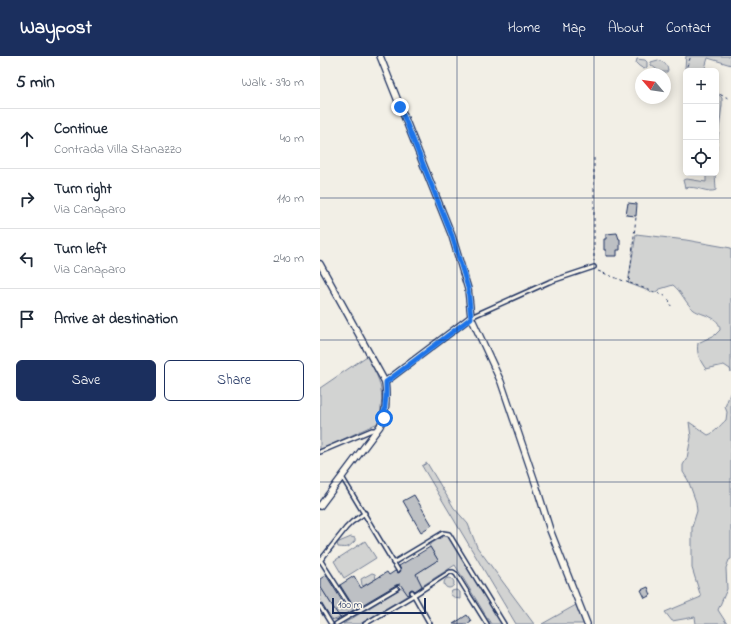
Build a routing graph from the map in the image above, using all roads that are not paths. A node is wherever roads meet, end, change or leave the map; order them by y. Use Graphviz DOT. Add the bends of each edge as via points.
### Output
graph roads {
  1 [pos="380,56"];
  2 [pos="320,264"];
  3 [pos="594,268"];
  4 [pos="471,318"];
  5 [pos="386,382"];
  6 [pos="378,430"];
  7 [pos="320,452"];
  8 [pos="342,477"];
  9 [pos="320,506"];
  10 [pos="365,513"];
  11 [pos="320,561"];
  12 [pos="394,563"];
  13 [pos="398,570"];
  14 [pos="397,588"];
  15 [pos="413,594"];
  16 [pos="349,605"];
  17 [pos="320,606"];
  18 [pos="371,620"];
  19 [pos="331,624"];
  20 [pos="336,624"];
  21 [pos="365,624"];
  22 [pos="374,624"];
  23 [pos="430,624"];
  24 [pos="487,624"];
  25 [pos="504,624"];
  26 [pos="587,624"];
  1 -- 4 [label="street" via="452,236 468,288"];
  2 -- 5 [label="street"];
  3 -- 4 [label="lane" via="549,282"];
  4 -- 5 [label="street"];
  4 -- 26 [label="street" via="501,382 550,530"];
  5 -- 6 [label="street" via="386,409"];
  6 -- 7 [label="lane" via="372,430"];
  6 -- 8 [label="street"];
  8 -- 9 [label="street"];
  8 -- 10 [label="lane"];
  10 -- 11 [label="lane" via="352,522"];
  10 -- 12 [label="lane"];
  11 -- 16 [label="lane"];
  12 -- 13 [label="lane"];
  12 -- 25 [label="lane" via="443,533 449,534"];
  14 -- 20 [label="lane"];
  15 -- 18 [label="lane"];
  15 -- 23 [label="lane"];
  15 -- 24 [label="lane" via="453,572"];
  17 -- 19 [label="lane"];
  18 -- 21 [label="lane"];
  18 -- 22 [label="lane"];
}
